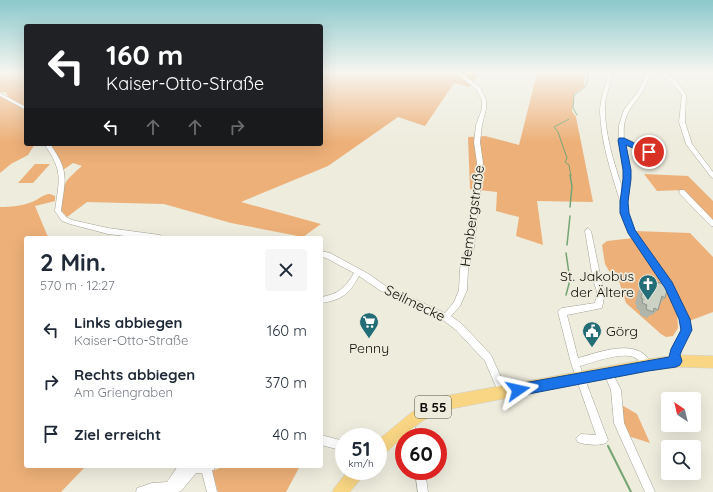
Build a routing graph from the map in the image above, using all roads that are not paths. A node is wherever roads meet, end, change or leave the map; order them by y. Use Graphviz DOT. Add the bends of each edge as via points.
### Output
graph roads {
  1 [pos="3,96"];
  2 [pos="482,96"];
  3 [pos="605,96"];
  4 [pos="637,96"];
  5 [pos="684,96"];
  6 [pos="24,108"];
  7 [pos="622,140"];
  8 [pos="49,146"];
  9 [pos="656,154"];
  10 [pos="713,176"];
  11 [pos="682,192"];
  12 [pos="624,202"];
  13 [pos="713,224"];
  14 [pos="588,230"];
  15 [pos="145,236"];
  16 [pos="323,254"];
  17 [pos="358,272"];
  18 [pos="323,300"];
  19 [pos="446,317"];
  20 [pos="676,361"];
  21 [pos="575,363"];
  22 [pos="712,363"];
  23 [pos="648,365"];
  24 [pos="608,372"];
  25 [pos="580,378"];
  26 [pos="503,393"];
  27 [pos="408,423"];
  28 [pos="410,428"];
  29 [pos="581,439"];
  30 [pos="323,441"];
  31 [pos="387,442"];
  32 [pos="335,444"];
  33 [pos="193,468"];
  34 [pos="208,468"];
  35 [pos="350,480"];
  36 [pos="421,480"];
  37 [pos="167,490"];
  38 [pos="142,492"];
  39 [pos="212,492"];
  40 [pos="340,492"];
  41 [pos="423,492"];
  42 [pos="650,492"];
  1 -- 6 [label="street"];
  2 -- 19 [label="street, Hembergstraße" via="484,109 478,125 477,142 480,163 470,247 464,269 463,290 457,304"];
  3 -- 12 [label="street" via="604,123"];
  4 -- 7 [label="street" via="625,113"];
  5 -- 10 [label="street" via="682,122 689,144"];
  7 -- 9 [label="street"];
  7 -- 12 [label="street" via="627,170"];
  8 -- 15 [label="street" via="62,170 58,211 64,219 108,231"];
  11 -- 13 [label="street"];
  12 -- 20 [label="street" via="624,213 631,231 668,285 684,319 686,330 676,349"];
  14 -- 21 [label="street" via="597,279 602,292 599,306 562,312"];
  16 -- 17 [label="street, Seilmecke"];
  17 -- 18 [label="street" via="347,290 335,297"];
  17 -- 19 [label="street, Seilmecke" via="384,289"];
  19 -- 26 [label="street, Seilmecke" via="488,358"];
  20 -- 22 [label="main road, B 55"];
  20 -- 23 [label="main road, B 55"];
  21 -- 23 [label="street" via="628,351 640,356"];
  21 -- 25 [label="street"];
  23 -- 24 [label="main road, B 55"];
  24 -- 25 [label="main road, B 55"];
  24 -- 42 [label="street" via="616,390 621,429"];
  25 -- 26 [label="main road, B 55"];
  25 -- 29 [label="street" via="603,440"];
  26 -- 27 [label="main road, B 55" via="429,408"];
  27 -- 28 [label="street"];
  27 -- 31 [label="main road, B 55"];
  30 -- 32 [label="street"];
  33 -- 37 [label="street" via="177,487"];
  34 -- 39 [label="street"];
  35 -- 40 [label="main road"];
  36 -- 41 [label="street"];
  37 -- 38 [label="street" via="152,488"];
}
